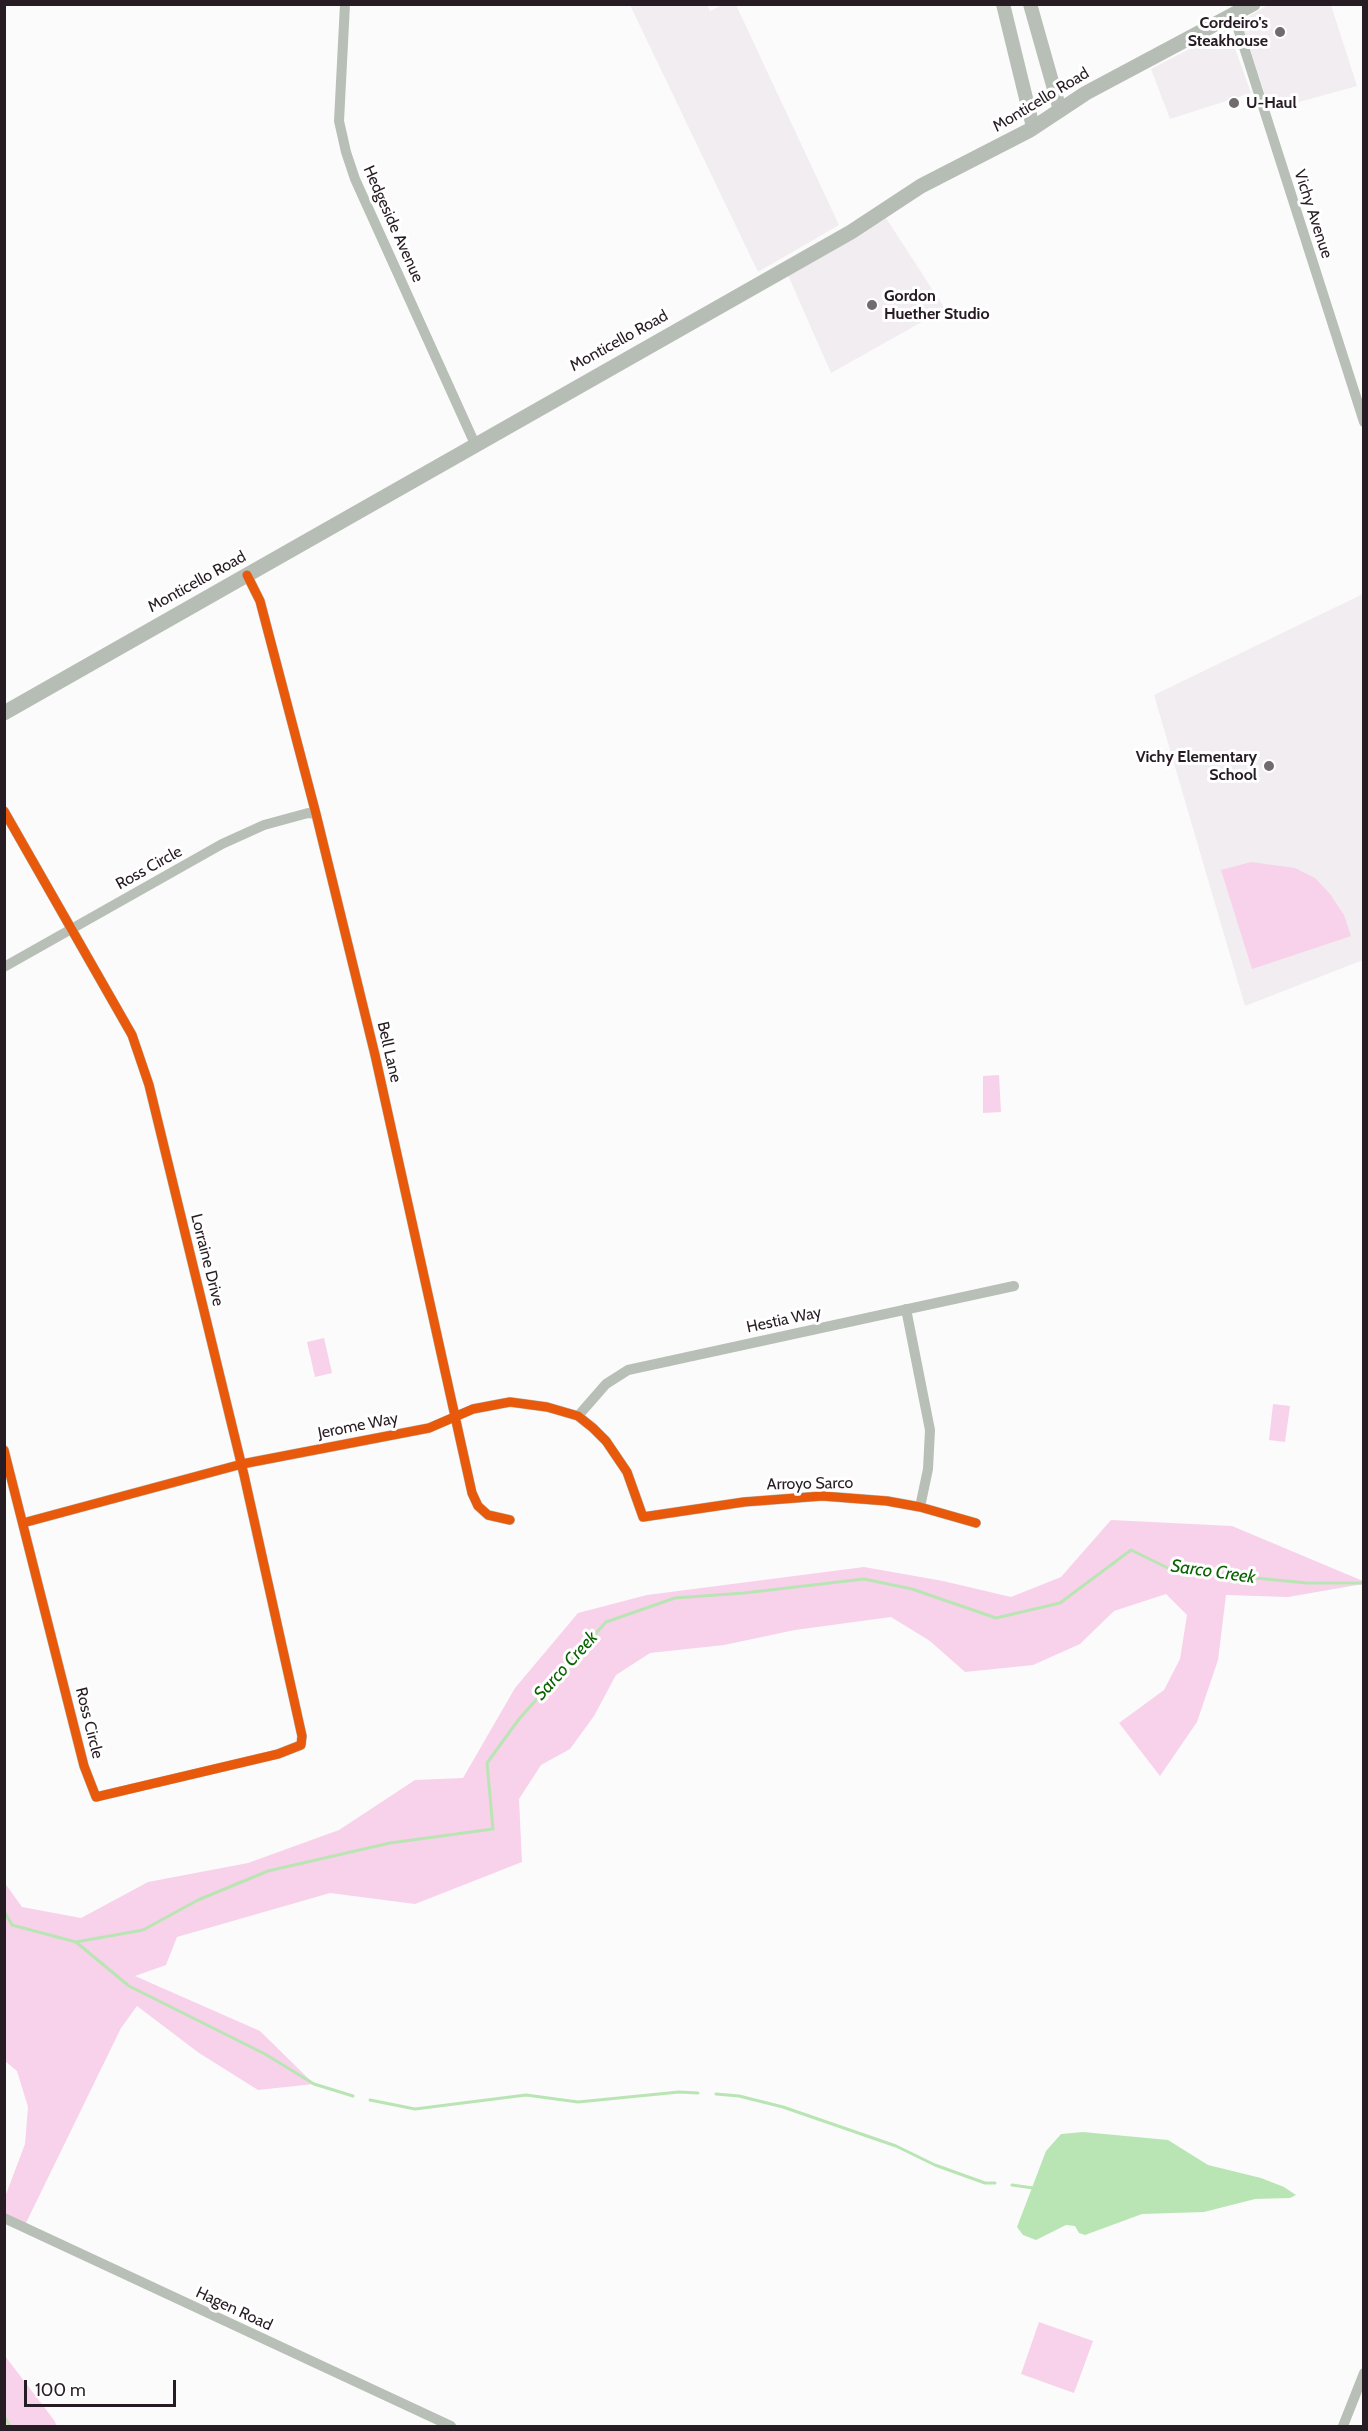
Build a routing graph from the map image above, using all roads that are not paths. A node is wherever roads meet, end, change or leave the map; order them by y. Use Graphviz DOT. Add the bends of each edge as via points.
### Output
graph roads {
  1 [pos="345,4"];
  2 [pos="1003,4"];
  3 [pos="1030,4"];
  4 [pos="1254,4"];
  5 [pos="1234,16"];
  6 [pos="1060,110"];
  7 [pos="1033,127"];
  8 [pos="1364,422"];
  9 [pos="475,444"];
  10 [pos="247,575"];
  11 [pos="4,713"];
  12 [pos="4,811"];
  13 [pos="316,814"];
  14 [pos="71,928"];
  15 [pos="4,967"];
  16 [pos="1014,1286"];
  17 [pos="906,1309"];
  18 [pos="455,1416"];
  19 [pos="578,1416"];
  20 [pos="4,1450"];
  21 [pos="242,1464"];
  22 [pos="920,1507"];
  23 [pos="643,1517"];
  24 [pos="510,1520"];
  25 [pos="23,1523"];
  26 [pos="976,1523"];
  27 [pos="301,1745"];
  28 [pos="4,2218"];
  29 [pos="1364,2373"];
  30 [pos="451,2427"];
  31 [pos="1343,2427"];
  1 -- 9 [label="street, Hedgeside Avenue" via="339,121 346,152"];
  2 -- 7 [label="street"];
  3 -- 6 [label="street"];
  4 -- 5 [label="main road, Monticello Road"];
  5 -- 6 [label="main road, Monticello Road"];
  5 -- 8 [label="street, Vichy Avenue"];
  6 -- 7 [label="main road, Monticello Road"];
  7 -- 9 [label="main road, Monticello Road" via="921,186 851,232"];
  9 -- 10 [label="main road, Monticello Road"];
  10 -- 11 [label="main road, Monticello Road"];
  10 -- 13 [label="street, Bell Lane" via="270,635"];
  12 -- 14 [label="street, Lorraine Drive"];
  13 -- 14 [label="street, Ross Circle" via="246,832"];
  13 -- 18 [label="street, Bell Lane"];
  14 -- 15 [label="street, Ross Circle"];
  14 -- 21 [label="street, Lorraine Drive" via="132,1035 149,1085"];
  16 -- 17 [label="street, Hestia Way"];
  17 -- 19 [label="street, Hestia Way" via="628,1370 606,1384"];
  17 -- 22 [label="street" via="930,1430 928,1469"];
  18 -- 19 [label="street, Jerome Way" via="510,1402"];
  18 -- 21 [label="street, Jerome Way" via="429,1428"];
  18 -- 24 [label="street, Bell Lane" via="478,1506 488,1515"];
  19 -- 23 [label="street, Jerome Way" via="606,1441 627,1472"];
  20 -- 25 [label="street, Ross Circle"];
  21 -- 25 [label="street, Jerome Way"];
  21 -- 27 [label="street, Lorraine Drive"];
  22 -- 23 [label="street, Arroyo Sarco" via="846,1498 786,1497"];
  22 -- 26 [label="street, Arroyo Sarco"];
  25 -- 27 [label="street, Ross Circle" via="84,1766 96,1797 278,1754"];
  28 -- 30 [label="street, Hagen Road"];
  29 -- 31 [label="street"];
}
